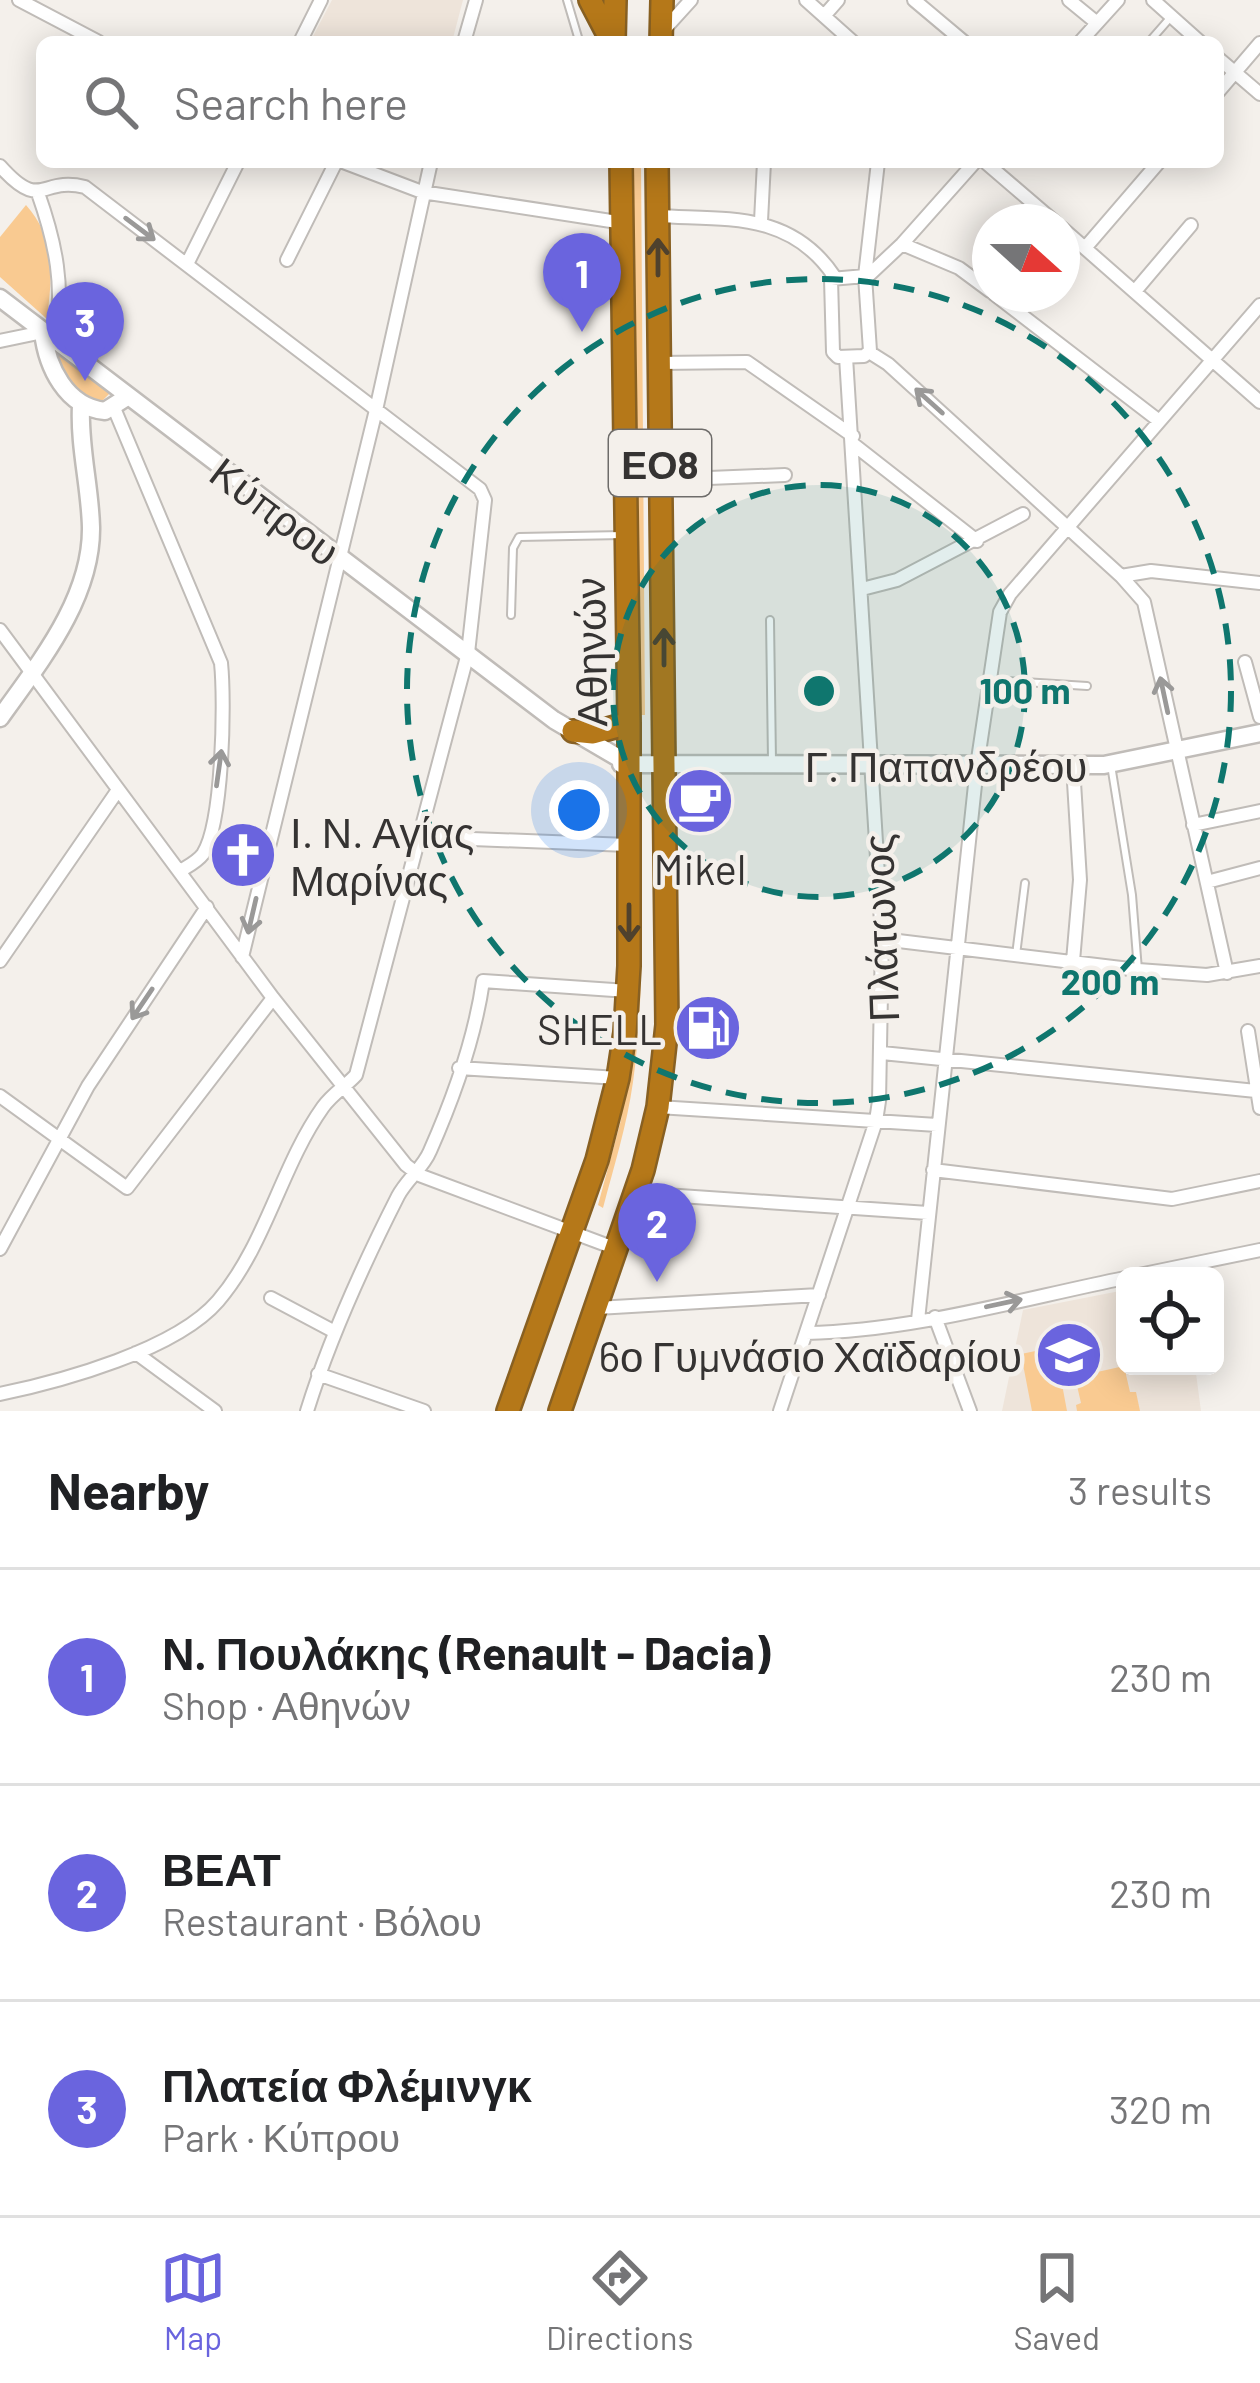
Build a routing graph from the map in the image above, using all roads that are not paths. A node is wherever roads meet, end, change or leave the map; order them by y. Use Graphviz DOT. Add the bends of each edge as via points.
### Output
graph roads {
  1 [pos="42,0"];
  2 [pos="321,0"];
  3 [pos="476,0"];
  4 [pos="567,0"];
  5 [pos="590,0"];
  6 [pos="615,0"];
  7 [pos="662,0"];
  8 [pos="691,0"];
  9 [pos="806,0"];
  10 [pos="838,0"];
  11 [pos="1069,0"];
  12 [pos="1118,0"];
  13 [pos="1153,0"];
  14 [pos="21,2"];
  15 [pos="924,3"];
  16 [pos="824,16"];
  17 [pos="1171,16"];
  18 [pos="1096,23"];
  19 [pos="87,36"];
  20 [pos="303,36"];
  21 [pos="466,36"];
  22 [pos="578,36"];
  23 [pos="610,36"];
  24 [pos="613,36"];
  25 [pos="661,36"];
  26 [pos="662,36"];
  27 [pos="846,36"];
  28 [pos="958,36"];
  29 [pos="1085,36"];
  30 [pos="1154,36"];
  31 [pos="1193,36"];
  32 [pos="1260,44"];
  33 [pos="1224,63"];
  34 [pos="1235,73"];
  35 [pos="1224,85"];
  36 [pos="1260,94"];
  37 [pos="0,166"];
  38 [pos="235,168"];
  39 [pos="336,168"];
  40 [pos="356,168"];
  41 [pos="428,168"];
  42 [pos="621,168"];
  43 [pos="657,168"];
  44 [pos="764,168"];
  45 [pos="877,168"];
  46 [pos="970,168"];
  47 [pos="992,168"];
  48 [pos="1151,168"];
  49 [pos="422,191"];
  50 [pos="38,193"];
  51 [pos="1034,204"];
  52 [pos="658,216"];
  53 [pos="761,221"];
  54 [pos="625,223"];
  55 [pos="1191,225"];
  56 [pos="902,244"];
  57 [pos="1080,244"];
  58 [pos="1085,248"];
  59 [pos="287,260"];
  60 [pos="187,264"];
  61 [pos="834,276"];
  62 [pos="865,277"];
  63 [pos="972,278"];
  64 [pos="1136,290"];
  65 [pos="0,298"];
  66 [pos="1260,304"];
  67 [pos="1017,312"];
  68 [pos="48,336"];
  69 [pos="0,341"];
  70 [pos="869,352"];
  71 [pos="846,357"];
  72 [pos="1214,359"];
  73 [pos="658,363"];
  74 [pos="1260,401"];
  75 [pos="121,402"];
  76 [pos="81,406"];
  77 [pos="376,410"];
  78 [pos="1158,421"];
  79 [pos="853,440"];
  80 [pos="785,475"];
  81 [pos="661,481"];
  82 [pos="1023,514"];
  83 [pos="1068,528"];
  84 [pos="626,535"];
  85 [pos="977,541"];
  86 [pos="337,557"];
  87 [pos="1121,576"];
  88 [pos="1260,583"];
  89 [pos="862,590"];
  90 [pos="511,615"];
  91 [pos="770,620"];
  92 [pos="0,630"];
  93 [pos="468,653"];
  94 [pos="1245,662"];
  95 [pos="32,673"];
  96 [pos="988,679"];
  97 [pos="1087,686"];
  98 [pos="1260,717"];
  99 [pos="0,718"];
  100 [pos="629,722"];
  101 [pos="563,725"];
  102 [pos="1260,734"];
  103 [pos="1177,752"];
  104 [pos="1111,763"];
  105 [pos="629,764"];
  106 [pos="663,764"];
  107 [pos="772,765"];
  108 [pos="977,766"];
  109 [pos="1073,766"];
  110 [pos="874,767"];
  111 [pos="118,790"];
  112 [pos="1260,811"];
  113 [pos="1193,824"];
  114 [pos="421,837"];
  115 [pos="628,845"];
  116 [pos="1260,868"];
  117 [pos="180,871"];
  118 [pos="1207,882"];
  119 [pos="1024,884"];
  120 [pos="207,907"];
  121 [pos="882,939"];
  122 [pos="957,948"];
  123 [pos="1016,955"];
  124 [pos="242,957"];
  125 [pos="0,961"];
  126 [pos="1073,961"];
  127 [pos="1260,966"];
  128 [pos="1138,970"];
  129 [pos="1227,974"];
  130 [pos="628,991"];
  131 [pos="273,998"];
  132 [pos="1248,1031"];
  133 [pos="882,1053"];
  134 [pos="944,1059"];
  135 [pos="459,1068"];
  136 [pos="618,1078"];
  137 [pos="344,1088"];
  138 [pos="1256,1091"];
  139 [pos="0,1096"];
  140 [pos="658,1107"];
  141 [pos="1260,1108"];
  142 [pos="876,1121"];
  143 [pos="937,1125"];
  144 [pos="57,1138"];
  145 [pos="932,1171"];
  146 [pos="413,1172"];
  147 [pos="1260,1180"];
  148 [pos="636,1193"];
  149 [pos="848,1207"];
  150 [pos="928,1213"];
  151 [pos="572,1233"];
  152 [pos="0,1249"];
  153 [pos="618,1249"];
  154 [pos="1260,1250"];
  155 [pos="1178,1267"];
  156 [pos="1116,1280"];
  157 [pos="819,1295"];
  158 [pos="271,1298"];
  159 [pos="597,1308"];
  160 [pos="935,1317"];
  161 [pos="918,1320"];
  162 [pos="335,1333"];
  163 [pos="806,1333"];
  164 [pos="136,1353"];
  165 [pos="318,1374"];
  166 [pos="0,1394"];
  167 [pos="215,1411"];
  168 [pos="307,1411"];
  169 [pos="424,1411"];
  170 [pos="508,1411"];
  171 [pos="560,1411"];
  172 [pos="780,1411"];
  173 [pos="970,1411"];
  1 -- 14 [label="street"];
  2 -- 20 [label="street"];
  3 -- 21 [label="street"];
  4 -- 22 [label="lane"];
  5 -- 23 [label="highway"];
  6 -- 24 [label="highway"];
  7 -- 25 [label="highway"];
  8 -- 26 [label="street"];
  9 -- 16 [label="street"];
  10 -- 16 [label="street"];
  11 -- 18 [label="street"];
  12 -- 18 [label="street"];
  13 -- 17 [label="street"];
  14 -- 19 [label="street"];
  15 -- 28 [label="street"];
  16 -- 27 [label="street"];
  17 -- 30 [label="lane"];
  17 -- 31 [label="street"];
  18 -- 29 [label="street"];
  32 -- 34 [label="street"];
  33 -- 34 [label="street"];
  34 -- 35 [label="street"];
  34 -- 36 [label="street"];
  37 -- 50 [label="street"];
  38 -- 60 [label="street"];
  39 -- 59 [label="street"];
  40 -- 49 [label="street"];
  41 -- 49 [label="street"];
  42 -- 54 [label="highway, Αθηνών / ΕΟ8"];
  43 -- 52 [label="highway, Αθηνών / ΕΟ8"];
  44 -- 53 [label="street"];
  45 -- 62 [label="street"];
  46 -- 56 [label="street"];
  47 -- 51 [label="street"];
  48 -- 58 [label="street"];
  49 -- 54 [label="street"];
  49 -- 77 [label="street"];
  50 -- 60 [label="street, one-way" via="85,187"];
  50 -- 68 [label="street" via="57,248 59,321"];
  52 -- 53 [label="street"];
  73 -- 52 [label="highway, Αθηνών / ΕΟ8, one-way"];
  53 -- 61 [label="street" via="818,256"];
  54 -- 84 [label="highway, Αθηνών / ΕΟ8"];
  55 -- 64 [label="street"];
  56 -- 62 [label="street"];
  56 -- 63 [label="street"];
  57 -- 58 [label="street"];
  58 -- 64 [label="street"];
  60 -- 77 [label="street"];
  61 -- 62 [label="street"];
  61 -- 71 [label="street, Πλάτωνος" via="833,352"];
  62 -- 70 [label="street"];
  64 -- 72 [label="street"];
  65 -- 68 [label="street, Κύπρου"];
  66 -- 72 [label="street"];
  67 -- 78 [label="street"];
  68 -- 69 [label="street"];
  68 -- 75 [label="street, Κύπρου"];
  68 -- 76 [label="street" via="58,381"];
  70 -- 71 [label="street"];
  83 -- 70 [label="street, one-way"];
  71 -- 79 [label="street, Πλάτωνος"];
  72 -- 74 [label="street"];
  72 -- 78 [label="street"];
  73 -- 79 [label="street" via="747,362"];
  73 -- 81 [label="highway, Αθηνών / ΕΟ8"];
  75 -- 76 [label="street"];
  75 -- 86 [label="street, Κύπρου"];
  117 -- 75 [label="street, one-way" via="200,859 211,833 226,707 221,663"];
  76 -- 95 [label="street" via="88,558 68,615"];
  77 -- 86 [label="street"];
  77 -- 93 [label="street" via="484,496"];
  78 -- 83 [label="street"];
  79 -- 85 [label="street"];
  79 -- 89 [label="street, Πλάτωνος"];
  80 -- 81 [label="street"];
  106 -- 81 [label="highway, Αθηνών / ΕΟ8, one-way"];
  82 -- 85 [label="street"];
  83 -- 87 [label="street"];
  83 -- 96 [label="street" via="1000,611"];
  84 -- 90 [label="lane" via="519,537"];
  84 -- 100 [label="highway, Αθηνών / ΕΟ8"];
  85 -- 89 [label="street"];
  86 -- 93 [label="street, Κύπρου"];
  86 -- 124 [label="street, one-way"];
  87 -- 88 [label="street" via="1151,571"];
  103 -- 87 [label="street, one-way" via="1144,602"];
  89 -- 110 [label="street, Πλάτωνος"];
  91 -- 107 [label="lane"];
  92 -- 95 [label="street"];
  93 -- 101 [label="street, Κύπρου"];
  93 -- 114 [label="street"];
  94 -- 98 [label="street"];
  95 -- 99 [label="street"];
  95 -- 111 [label="street"];
  96 -- 97 [label="lane"];
  96 -- 108 [label="street"];
  100 -- 101 [label="highway" via="593,733"];
  100 -- 105 [label="highway, Αθηνών / ΕΟ8"];
  101 -- 105 [label="street, Κύπρου"];
  102 -- 103 [label="street, Γ. Παπανδρέου"];
  103 -- 104 [label="street, Γ. Παπανδρέου"];
  103 -- 113 [label="street"];
  104 -- 109 [label="street, Γ. Παπανδρέου"];
  104 -- 128 [label="lane"];
  105 -- 106 [label="street, Γ. Παπανδρέου"];
  105 -- 115 [label="highway, Αθηνών / ΕΟ8"];
  106 -- 107 [label="street, Γ. Παπανδρέου"];
  106 -- 140 [label="highway, Αθηνών / ΕΟ8" via="668,977"];
  107 -- 110 [label="street, Γ. Παπανδρέου"];
  108 -- 109 [label="street, Γ. Παπανδρέου"];
  108 -- 110 [label="street, Γ. Παπανδρέου"];
  108 -- 122 [label="street"];
  109 -- 126 [label="street" via="1080,880"];
  110 -- 121 [label="street, Πλάτωνος"];
  111 -- 117 [label="street"];
  111 -- 125 [label="street"];
  112 -- 113 [label="street"];
  113 -- 118 [label="street"];
  114 -- 115 [label="street"];
  114 -- 137 [label="street" via="362,1058"];
  115 -- 130 [label="highway, Αθηνών / ΕΟ8, one-way"];
  116 -- 118 [label="street"];
  117 -- 120 [label="street"];
  118 -- 129 [label="street"];
  119 -- 123 [label="lane"];
  120 -- 124 [label="street"];
  120 -- 144 [label="street, one-way"];
  121 -- 122 [label="street"];
  121 -- 133 [label="street, Πλάτωνος"];
  122 -- 123 [label="street"];
  122 -- 134 [label="street"];
  123 -- 126 [label="street"];
  124 -- 131 [label="street"];
  126 -- 128 [label="street"];
  127 -- 129 [label="street"];
  128 -- 129 [label="street"];
  130 -- 135 [label="street" via="483,982"];
  130 -- 136 [label="highway, Αθηνών / ΕΟ8"];
  131 -- 137 [label="street"];
  131 -- 144 [label="street" via="127,1188"];
  132 -- 138 [label="street"];
  133 -- 134 [label="street"];
  133 -- 142 [label="street, Πλάτωνος"];
  134 -- 138 [label="street"];
  134 -- 143 [label="street"];
  135 -- 136 [label="street"];
  135 -- 146 [label="street" via="429,1155"];
  136 -- 151 [label="highway, Αθηνών / ΕΟ8"];
  137 -- 146 [label="street"];
  137 -- 164 [label="street" via="322,1108 218,1301"];
  138 -- 141 [label="street"];
  139 -- 144 [label="street"];
  140 -- 142 [label="street"];
  140 -- 148 [label="highway, Αθηνών / ΕΟ8"];
  142 -- 143 [label="street"];
  142 -- 149 [label="street, Πλάτωνος"];
  143 -- 145 [label="street"];
  144 -- 152 [label="street"];
  145 -- 147 [label="street" via="1172,1199"];
  145 -- 150 [label="street"];
  146 -- 151 [label="street"];
  146 -- 162 [label="street"];
  148 -- 149 [label="street"];
  148 -- 153 [label="highway, Αθηνών / ΕΟ8"];
  149 -- 150 [label="street"];
  149 -- 157 [label="street, Πλάτωνος"];
  150 -- 161 [label="street"];
  151 -- 153 [label="street"];
  151 -- 170 [label="highway, Αθηνών / ΕΟ8"];
  153 -- 159 [label="highway, Αθηνών / ΕΟ8"];
  154 -- 155 [label="street"];
  160 -- 156 [label="street, one-way"];
  157 -- 159 [label="street"];
  157 -- 163 [label="street, Πλάτωνος"];
  158 -- 162 [label="street"];
  159 -- 171 [label="highway, Αθηνών / ΕΟ8"];
  160 -- 161 [label="street"];
  160 -- 173 [label="street"];
  161 -- 163 [label="street"];
  162 -- 165 [label="street"];
  163 -- 172 [label="street, Πλάτωνος"];
  164 -- 166 [label="street"];
  164 -- 167 [label="street"];
  165 -- 168 [label="street"];
  165 -- 169 [label="street"];
}
